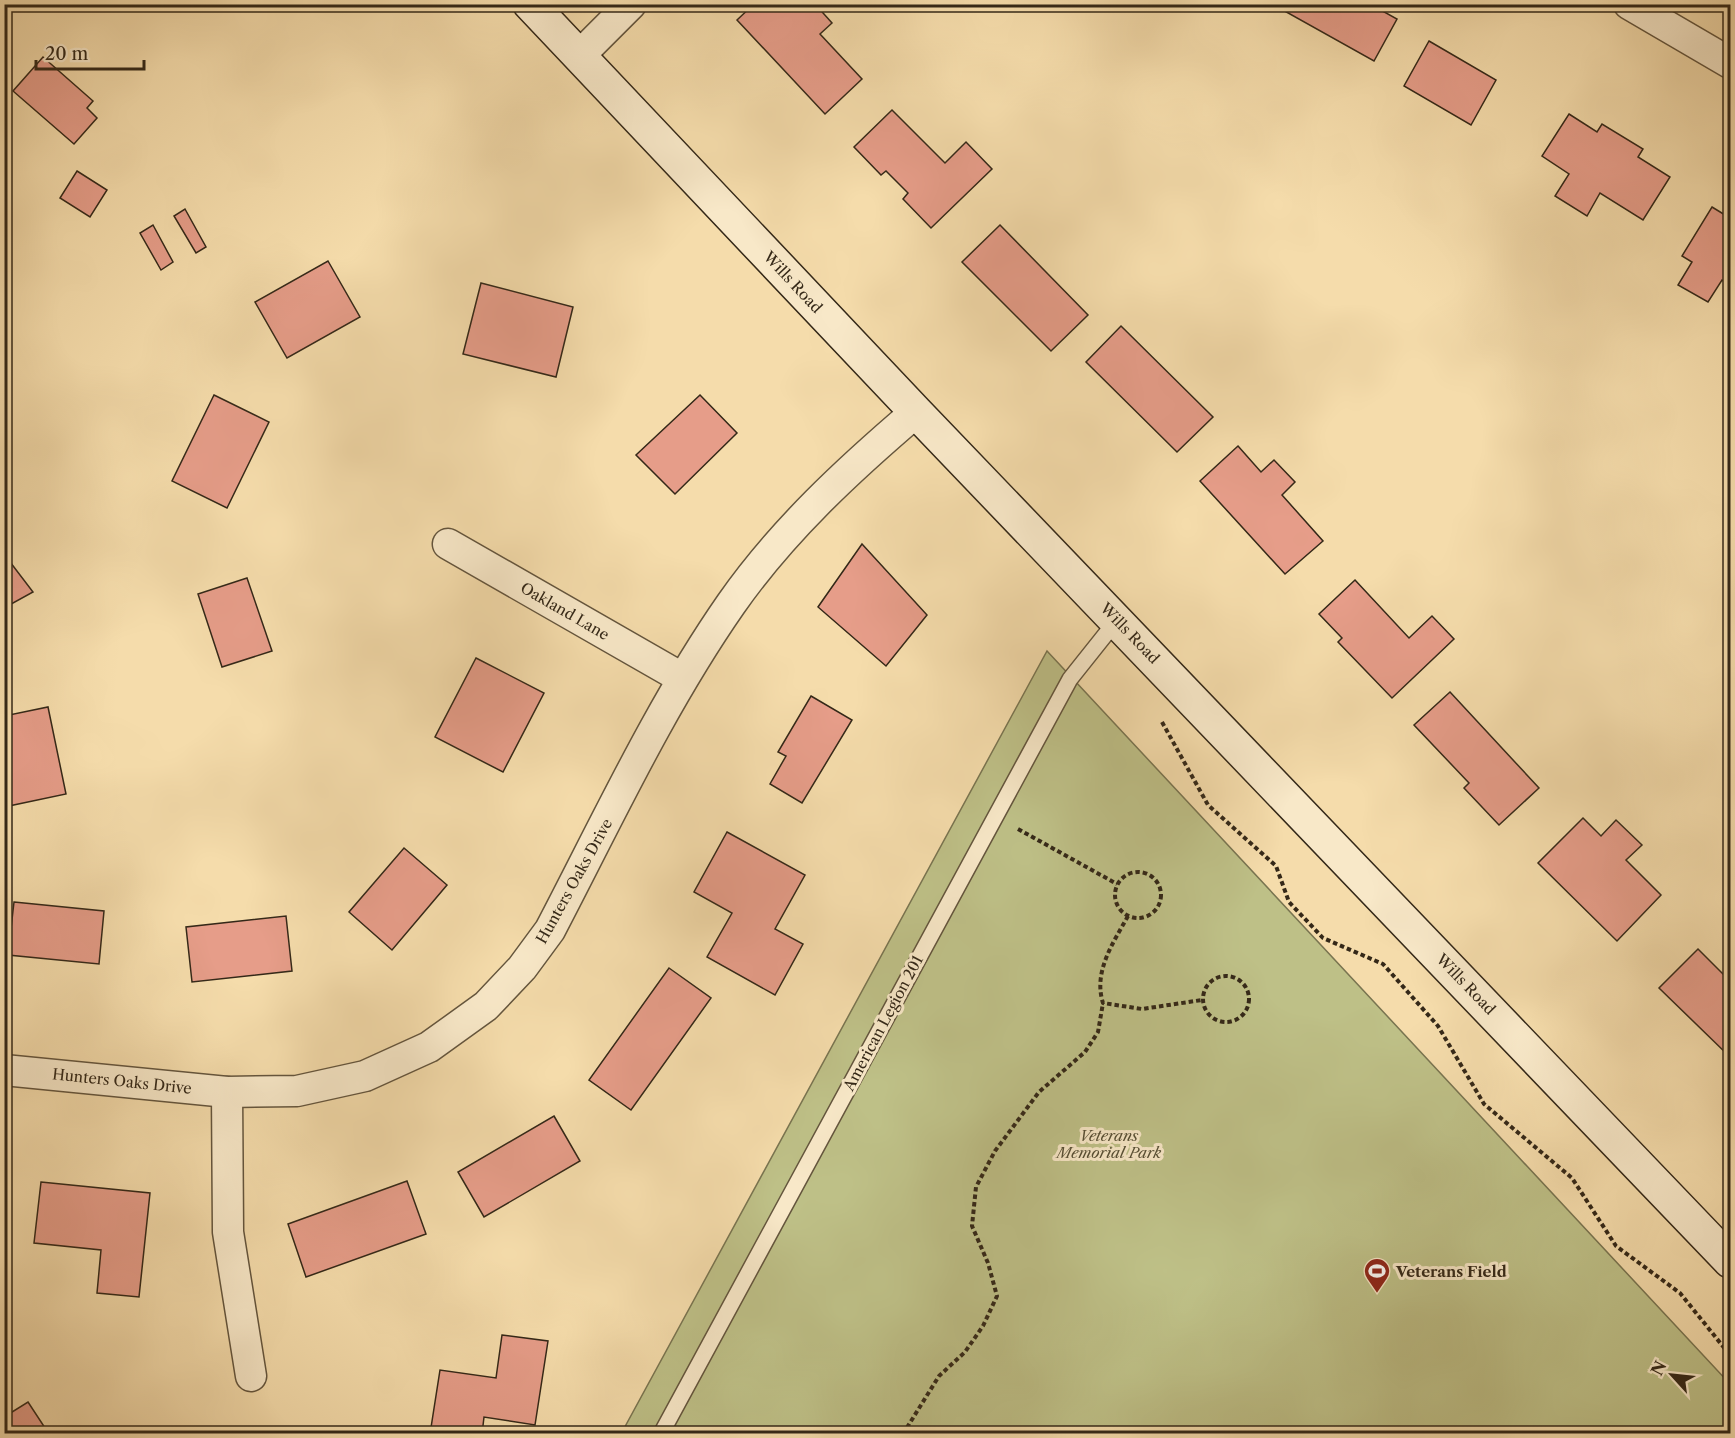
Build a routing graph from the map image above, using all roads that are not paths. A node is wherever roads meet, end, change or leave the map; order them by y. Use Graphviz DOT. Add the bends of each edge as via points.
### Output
graph roads {
  1 [pos="530,4"];
  2 [pos="632,4"];
  3 [pos="1629,4"];
  4 [pos="579,56"];
  5 [pos="1731,63"];
  6 [pos="916,412"];
  7 [pos="448,544"];
  8 [pos="1117,620"];
  9 [pos="682,678"];
  10 [pos="4,1070"];
  11 [pos="227,1092"];
  12 [pos="1731,1261"];
  13 [pos="251,1376"];
  14 [pos="661,1434"];
  1 -- 4 [label="street, Wills Road"];
  2 -- 4 [label="street"];
  3 -- 5 [label="street"];
  4 -- 6 [label="street, Wills Road"];
  6 -- 8 [label="street, Wills Road"];
  6 -- 9 [label="street, Hunters Oaks Drive" via="847,471 786,535 732,603"];
  7 -- 9 [label="street, Oakland Lane"];
  8 -- 12 [label="street, Wills Road"];
  8 -- 14 [label="lane, American Legion 201" via="1070,679"];
  9 -- 11 [label="street, Hunters Oaks Drive" via="550,930 522,968 486,1006 429,1047 365,1076 297,1091"];
  10 -- 11 [label="street, Hunters Oaks Drive"];
  11 -- 13 [label="street" via="228,1232"];
}
